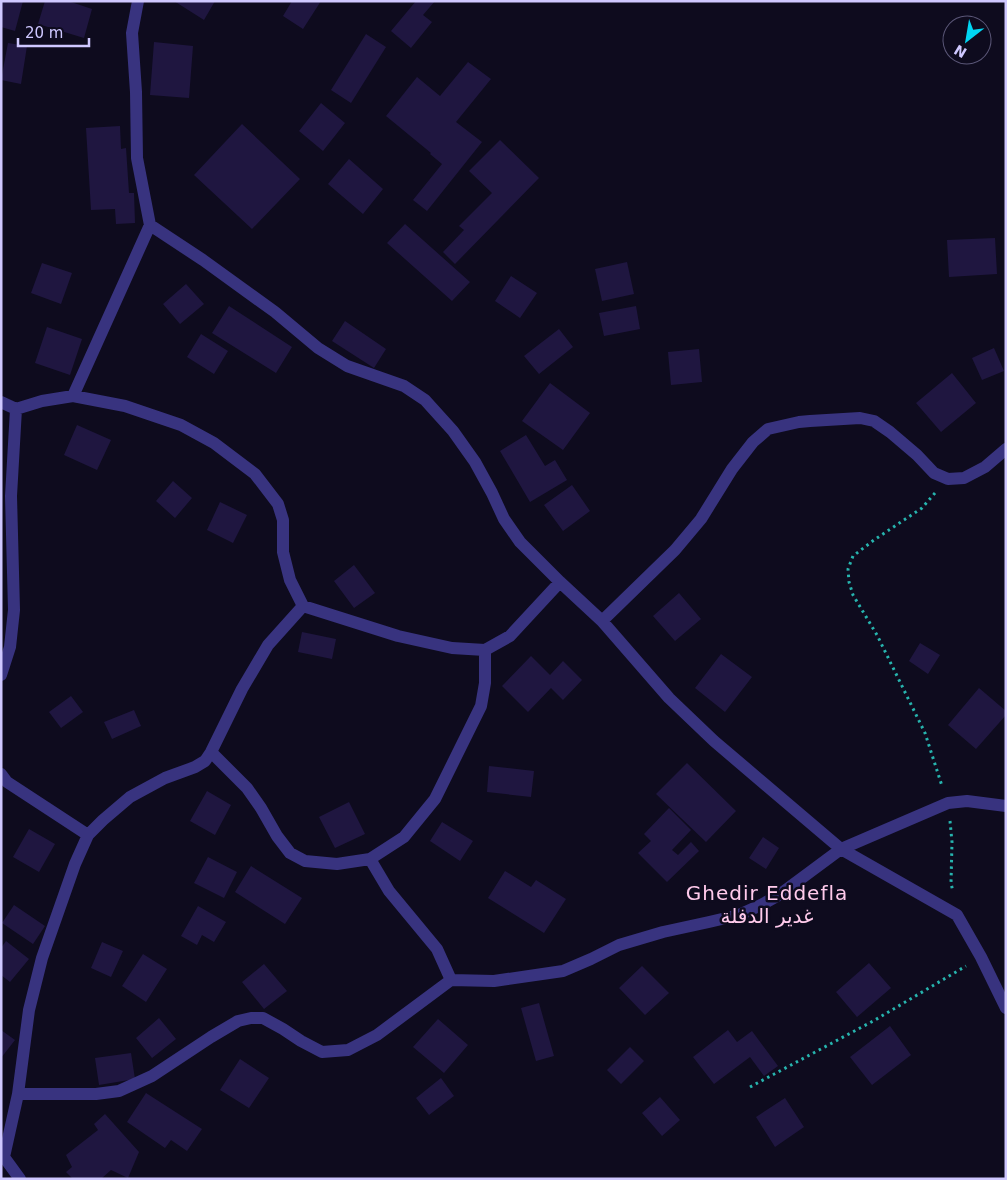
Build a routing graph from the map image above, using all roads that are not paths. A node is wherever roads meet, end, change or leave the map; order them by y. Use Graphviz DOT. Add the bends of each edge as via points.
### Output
graph roads {
  1 [pos="138,1"];
  2 [pos="150,225"];
  3 [pos="72,396"];
  4 [pos="1,402"];
  5 [pos="16,409"];
  6 [pos="1006,449"];
  7 [pos="560,582"];
  8 [pos="303,606"];
  9 [pos="602,621"];
  10 [pos="486,650"];
  11 [pos="1,675"];
  12 [pos="211,752"];
  13 [pos="1,774"];
  14 [pos="1006,806"];
  15 [pos="88,835"];
  16 [pos="841,849"];
  17 [pos="370,859"];
  18 [pos="451,980"];
  19 [pos="1006,1008"];
  20 [pos="18,1094"];
  21 [pos="3,1155"];
  22 [pos="20,1179"];
  1 -- 2 [label="street" via="132,33 137,158"];
  2 -- 3 [label="street"];
  2 -- 7 [label="street" via="275,312 318,348 347,366 404,386 425,400 475,462 504,519 520,542"];
  3 -- 5 [label="street"];
  3 -- 8 [label="street" via="125,406 181,425 214,443 255,474 278,504 283,520 283,552 290,580"];
  4 -- 5 [label="street"];
  5 -- 11 [label="street" via="11,496 14,610 10,647"];
  6 -- 9 [label="street" via="985,467 964,478 948,479 934,473 904,443 874,421 860,418 799,422 768,429 732,469 701,519 675,550"];
  7 -- 9 [label="street"];
  7 -- 10 [label="street" via="510,636"];
  8 -- 10 [label="street" via="398,636 452,648"];
  8 -- 12 [label="street" via="268,645 242,688"];
  9 -- 16 [label="street" via="669,698 714,741"];
  10 -- 17 [label="street" via="481,706 435,799 404,837"];
  12 -- 15 [label="street" via="196,767 165,778 130,797"];
  12 -- 17 [label="street" via="262,808 290,853 305,861 337,864"];
  13 -- 15 [label="street" via="7,782"];
  14 -- 16 [label="street" via="967,801 948,803"];
  15 -- 20 [label="street" via="42,958 29,1010"];
  16 -- 18 [label="street" via="779,895 739,915 619,945 563,971 494,981"];
  16 -- 19 [label="street" via="957,915"];
  17 -- 18 [label="street" via="389,892 437,949"];
  18 -- 20 [label="street" via="377,1035 348,1050 322,1052 263,1018 251,1018 238,1021 152,1076 119,1090 96,1094"];
  20 -- 21 [label="street"];
  21 -- 22 [label="street"];
}
